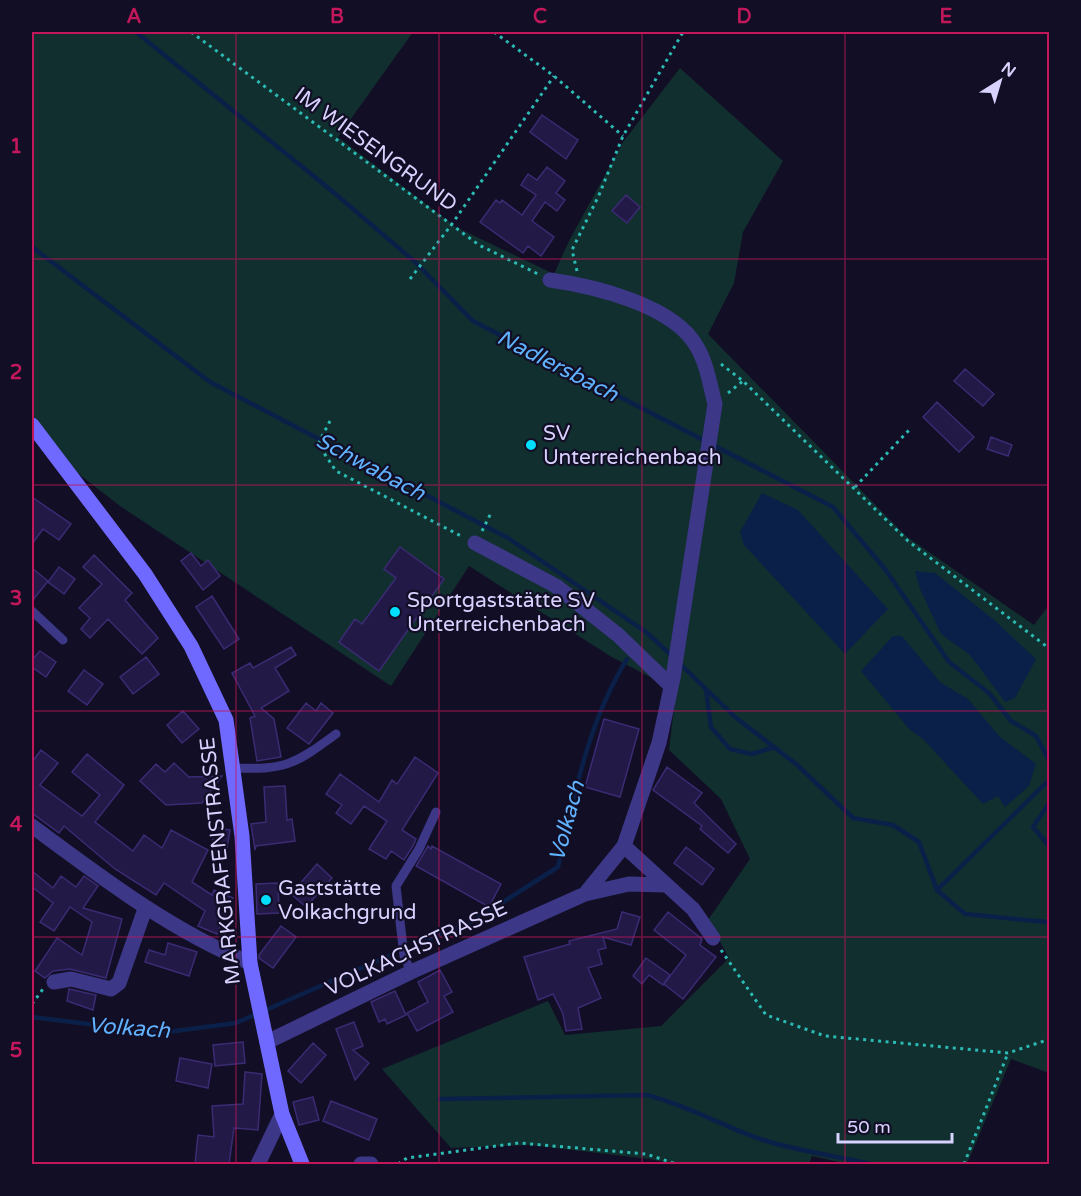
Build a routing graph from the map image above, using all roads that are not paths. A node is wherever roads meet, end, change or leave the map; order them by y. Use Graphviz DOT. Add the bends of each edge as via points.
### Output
graph roads {
  1 [pos="550,280"];
  2 [pos="32,425"];
  3 [pos="478,538"];
  4 [pos="32,611"];
  5 [pos="63,640"];
  6 [pos="672,682"];
  7 [pos="336,734"];
  8 [pos="233,768"];
  9 [pos="436,812"];
  10 [pos="32,826"];
  11 [pos="624,846"];
  12 [pos="664,885"];
  13 [pos="585,894"];
  14 [pos="145,909"];
  15 [pos="713,938"];
  16 [pos="250,963"];
  17 [pos="411,972"];
  18 [pos="54,982"];
  19 [pos="266,1038"];
  20 [pos="282,1114"];
  21 [pos="258,1164"];
  22 [pos="302,1164"];
  23 [pos="361,1164"];
  24 [pos="371,1164"];
  1 -- 6 [label="street, VOLKACHSTRASSE" via="580,284 659,313 696,345 706,369 715,404"];
  2 -- 8 [label="main road, MARKGRAFENSTRASSE" via="145,574 191,646 226,720"];
  3 -- 6 [label="street" via="556,586"];
  4 -- 5 [label="lane"];
  6 -- 11 [label="street, VOLKACHSTRASSE" via="659,743"];
  7 -- 8 [label="lane" via="300,761 267,769"];
  8 -- 16 [label="main road, MARKGRAFENSTRASSE" via="242,836"];
  9 -- 17 [label="lane" via="396,885 404,956"];
  10 -- 14 [label="street"];
  11 -- 12 [label="street"];
  11 -- 13 [label="street, VOLKACHSTRASSE"];
  12 -- 13 [label="street, VOLKACHSTRASSE" via="629,884"];
  12 -- 15 [label="street" via="693,909"];
  13 -- 17 [label="street, VOLKACHSTRASSE"];
  14 -- 16 [label="street"];
  14 -- 18 [label="street" via="119,983 111,989 71,979"];
  16 -- 19 [label="main road, MARKGRAFENSTRASSE"];
  17 -- 19 [label="street, VOLKACHSTRASSE"];
  19 -- 20 [label="main road, MARKGRAFENSTRASSE"];
  20 -- 21 [label="street"];
  20 -- 22 [label="main road, MARKGRAFENSTRASSE"];
  23 -- 24 [label="street"];
}
